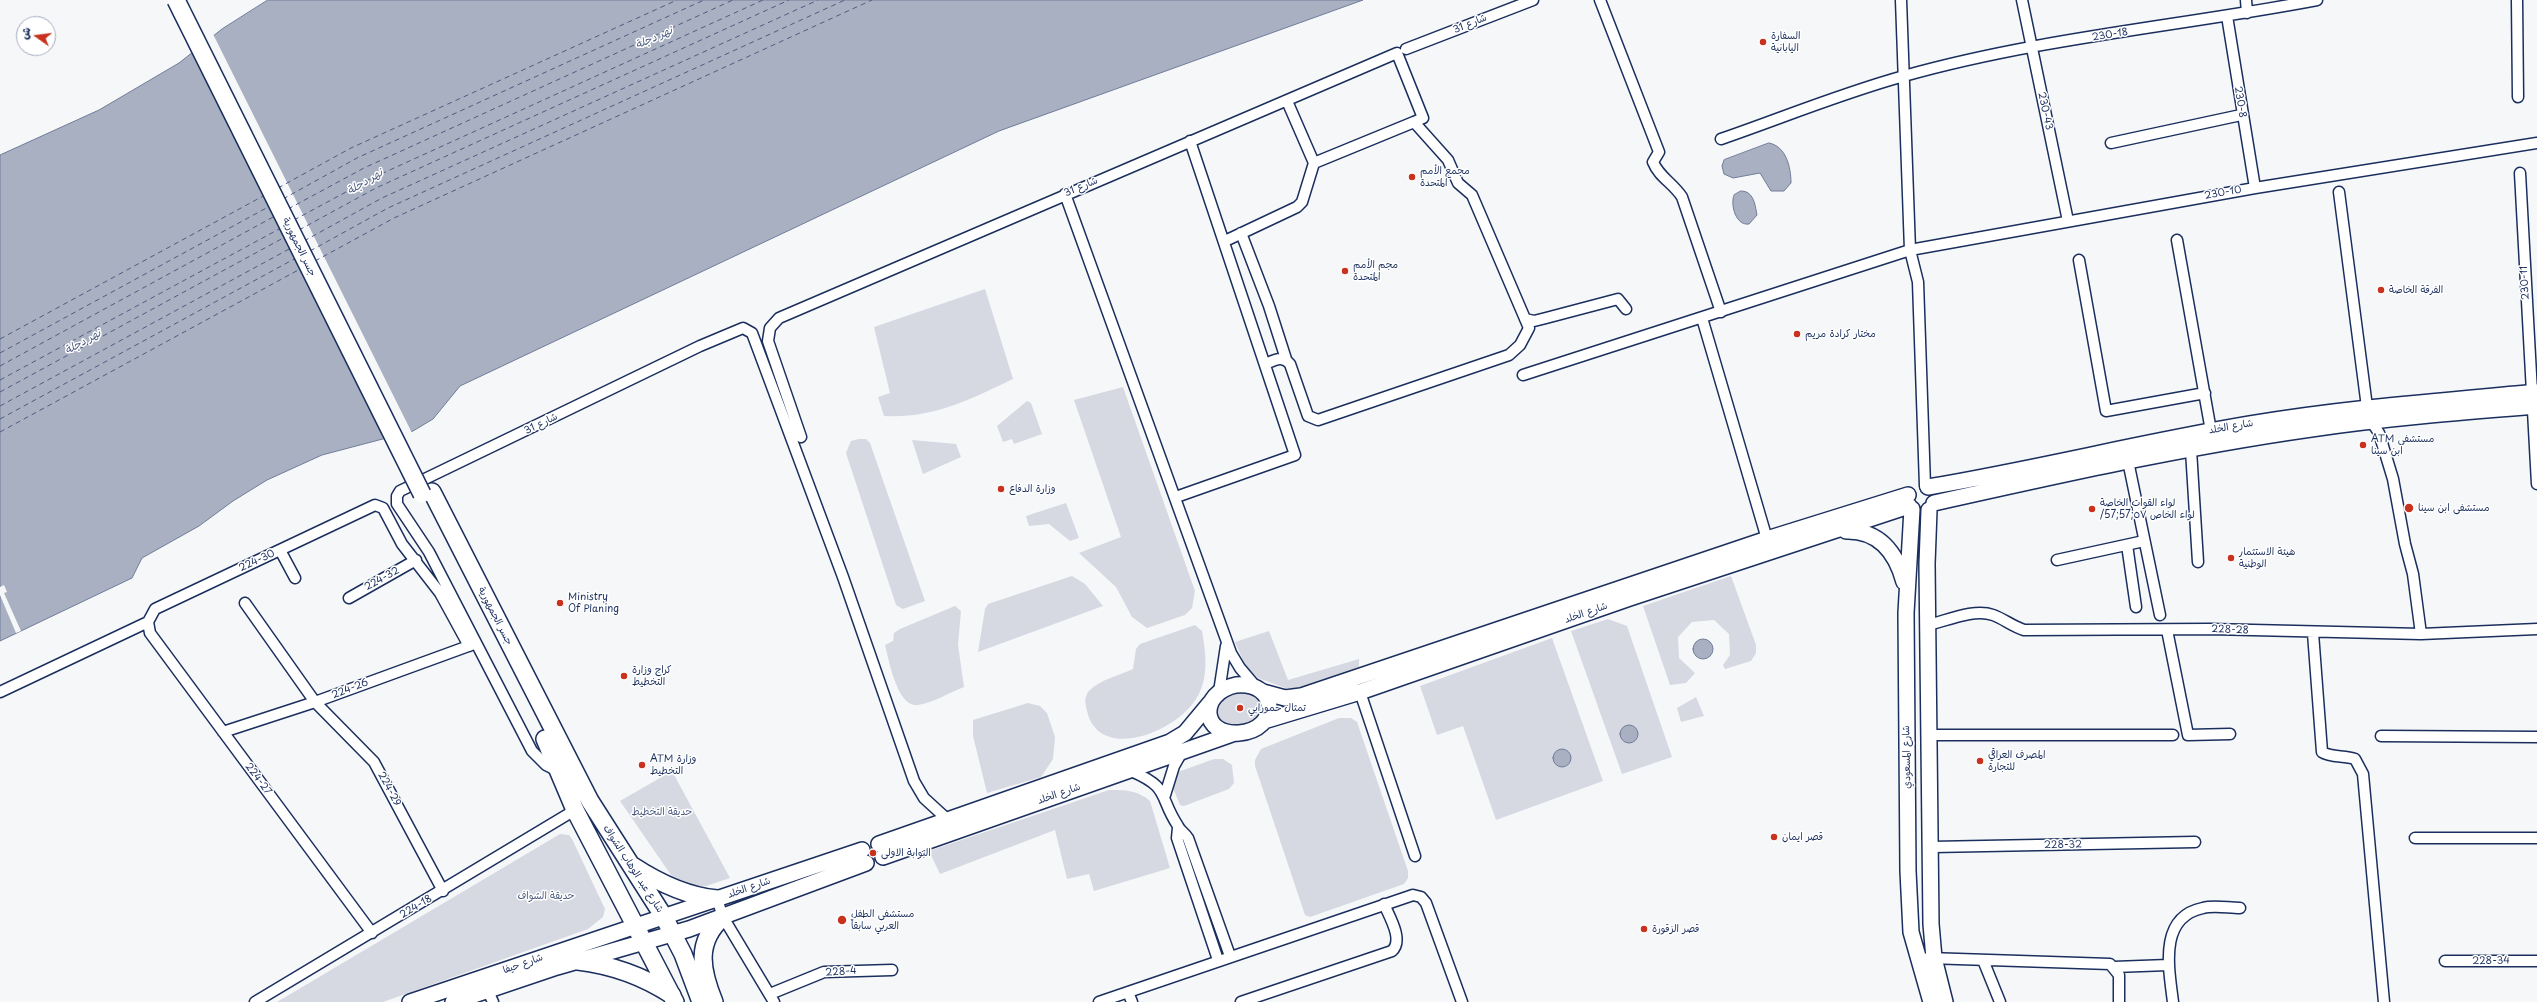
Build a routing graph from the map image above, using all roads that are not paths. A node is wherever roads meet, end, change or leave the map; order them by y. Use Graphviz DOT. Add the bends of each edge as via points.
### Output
graph roads {
  1 [pos="176,0"];
  2 [pos="186,0"];
  3 [pos="1533,0"];
  4 [pos="1600,0"];
  5 [pos="1901,0"];
  6 [pos="2022,0"];
  7 [pos="2246,0"];
  8 [pos="2317,0"];
  9 [pos="2517,0"];
  10 [pos="2247,13"];
  11 [pos="2227,16"];
  12 [pos="2032,48"];
  13 [pos="1402,51"];
  14 [pos="1904,76"];
  15 [pos="2518,97"];
  16 [pos="1286,101"];
  17 [pos="2241,115"];
  18 [pos="1414,122"];
  19 [pos="1721,139"];
  20 [pos="1190,141"];
  21 [pos="2537,143"];
  22 [pos="2111,144"];
  23 [pos="1314,163"];
  24 [pos="2520,173"];
  25 [pos="2255,188"];
  26 [pos="2339,192"];
  27 [pos="1065,194"];
  28 [pos="2068,221"];
  29 [pos="1241,234"];
  30 [pos="2177,240"];
  31 [pos="1225,241"];
  32 [pos="1910,250"];
  33 [pos="2079,260"];
  34 [pos="1626,309"];
  35 [pos="1720,312"];
  36 [pos="1702,318"];
  37 [pos="1525,319"];
  38 [pos="1286,359"];
  39 [pos="1265,364"];
  40 [pos="1523,375"];
  41 [pos="2204,393"];
  42 [pos="2534,399"];
  43 [pos="2369,414"];
  44 [pos="2211,431"];
  45 [pos="801,437"];
  46 [pos="2191,450"];
  47 [pos="2128,461"];
  48 [pos="2537,484"];
  49 [pos="427,493"];
  50 [pos="1916,495"];
  51 [pos="1176,497"];
  52 [pos="1932,506"];
  53 [pos="1837,531"];
  54 [pos="1767,539"];
  55 [pos="2144,541"];
  56 [pos="2127,545"];
  57 [pos="280,550"];
  58 [pos="416,560"];
  59 [pos="2057,560"];
  60 [pos="2198,562"];
  61 [pos="295,578"];
  62 [pos="1907,593"];
  63 [pos="349,598"];
  64 [pos="245,603"];
  65 [pos="2136,607"];
  66 [pos="2160,615"];
  67 [pos="148,622"];
  68 [pos="1928,625"];
  69 [pos="2537,629"];
  70 [pos="2167,630"];
  71 [pos="2313,633"];
  72 [pos="2421,634"];
  73 [pos="1226,636"];
  74 [pos="473,645"];
  75 [pos="1260,690"];
  76 [pos="0,692"];
  77 [pos="1360,692"];
  78 [pos="1214,698"];
  79 [pos="315,702"];
  80 [pos="1264,721"];
  81 [pos="223,732"];
  82 [pos="1235,733"];
  83 [pos="2230,734"];
  84 [pos="1930,735"];
  85 [pos="2173,735"];
  86 [pos="2381,736"];
  87 [pos="2537,737"];
  88 [pos="552,742"];
  89 [pos="1182,752"];
  90 [pos="558,770"];
  91 [pos="1131,770"];
  92 [pos="1063,786"];
  93 [pos="1165,795"];
  94 [pos="575,810"];
  95 [pos="948,820"];
  96 [pos="1178,828"];
  97 [pos="2415,838"];
  98 [pos="2537,838"];
  99 [pos="2195,842"];
  100 [pos="1932,847"];
  101 [pos="1415,856"];
  102 [pos="626,862"];
  103 [pos="443,891"];
  104 [pos="717,899"];
  105 [pos="1384,904"];
  106 [pos="2240,908"];
  107 [pos="664,917"];
  108 [pos="723,917"];
  109 [pos="636,926"];
  110 [pos="372,933"];
  111 [pos="672,934"];
  112 [pos="644,942"];
  113 [pos="1230,956"];
  114 [pos="1934,958"];
  115 [pos="1917,959"];
  116 [pos="578,960"];
  117 [pos="1218,960"];
  118 [pos="1983,960"];
  119 [pos="2537,960"];
  120 [pos="2445,961"];
  121 [pos="2168,965"];
  122 [pos="2114,967"];
  123 [pos="892,970"];
  124 [pos="1128,992"];
  125 [pos="490,996"];
  126 [pos="772,998"];
  127 [pos="673,999"];
  128 [pos="255,1002"];
  129 [pos="410,1002"];
  130 [pos="453,1002"];
  131 [pos="701,1002"];
  132 [pos="714,1002"];
  133 [pos="1100,1002"];
  134 [pos="1132,1002"];
  135 [pos="1241,1002"];
  136 [pos="1462,1002"];
  137 [pos="1931,1002"];
  138 [pos="1945,1002"];
  139 [pos="2000,1002"];
  140 [pos="2119,1002"];
  141 [pos="2173,1002"];
  142 [pos="2384,1002"];
  1 -- 49 [label="main road, جسر الجمهورية, bridge"];
  2 -- 49 [label="main road, جسر الجمهورية"];
  3 -- 13 [label="street, شارع 31"];
  4 -- 35 [label="street" via="1659,152 1653,162 1658,173 1676,188 1682,197"];
  5 -- 14 [label="street"];
  6 -- 12 [label="street, 230-43"];
  7 -- 10 [label="street"];
  8 -- 10 [label="street, 230-18"];
  9 -- 15 [label="street"];
  10 -- 11 [label="street, 230-18"];
  11 -- 12 [label="street, 230-18"];
  11 -- 17 [label="street, 230-8"];
  12 -- 14 [label="street, 230-18"];
  12 -- 28 [label="street, 230-43"];
  13 -- 16 [label="street, شارع 31"];
  13 -- 18 [label="street" via="1423,118"];
  14 -- 19 [label="street, 230-18"];
  14 -- 32 [label="street"];
  16 -- 20 [label="street, شارع 31"];
  16 -- 23 [label="street"];
  17 -- 22 [label="street"];
  17 -- 25 [label="street, 230-8"];
  18 -- 23 [label="street"];
  18 -- 37 [label="street" via="1448,160 1458,183 1472,195"];
  20 -- 27 [label="street, شارع 31"];
  20 -- 31 [label="street"];
  21 -- 25 [label="street, 230-10"];
  23 -- 29 [label="street" via="1302,202 1297,207"];
  24 -- 42 [label="street, 230-11"];
  25 -- 28 [label="street, 230-10"];
  26 -- 43 [label="street"];
  27 -- 45 [label="street, شارع 31" via="779,318 770,328 768,341"];
  27 -- 51 [label="street"];
  28 -- 32 [label="street, 230-10"];
  29 -- 31 [label="street"];
  29 -- 38 [label="street"];
  30 -- 41 [label="street"];
  31 -- 39 [label="street"];
  32 -- 35 [label="street, 230-10"];
  32 -- 50 [label="street" via="1918,282"];
  33 -- 41 [label="street" via="2106,411"];
  34 -- 37 [label="street" via="1618,299 1540,320"];
  35 -- 36 [label="street, 230-10"];
  36 -- 40 [label="street, 230-10"];
  36 -- 54 [label="street"];
  37 -- 38 [label="street" via="1529,328 1525,337 1509,355 1318,420 1308,416"];
  38 -- 39 [label="street" via="1279,358"];
  39 -- 51 [label="street" via="1295,455"];
  41 -- 44 [label="street"];
  42 -- 43 [label="main road, شارع الخلد"];
  42 -- 48 [label="street, 230-11"];
  43 -- 44 [label="main road, شارع الخلد"];
  43 -- 46 [label="main road, شارع الخلد"];
  43 -- 72 [label="street" via="2379,433 2393,479 2404,544 2413,574"];
  44 -- 50 [label="main road, شارع الخلد"];
  46 -- 47 [label="main road, شارع الخلد"];
  46 -- 60 [label="street"];
  47 -- 52 [label="main road, شارع الخلد"];
  47 -- 55 [label="street"];
  49 -- 88 [label="main road, جسر الجمهورية"];
  50 -- 52 [label="main road" via="1934,494"];
  50 -- 52 [label="main road, شارع الخلد" via="1920,513"];
  50 -- 53 [label="main road, شارع الخلد"];
  50 -- 54 [label="main road, شارع الخلد"];
  50 -- 62 [label="main road, شارع المسعودي"];
  51 -- 73 [label="street"];
  52 -- 68 [label="main road"];
  53 -- 62 [label="main road" via="1868,533 1887,546 1901,569"];
  53 -- 77 [label="main road, شارع الخلد" via="1630,598"];
  54 -- 75 [label="main road, شارع الخلد" via="1301,696 1285,698"];
  55 -- 56 [label="street"];
  55 -- 66 [label="street"];
  56 -- 59 [label="street"];
  56 -- 65 [label="street"];
  57 -- 58 [label="street, 224-30" via="371,505 378,505 383,508 393,530"];
  57 -- 61 [label="street"];
  57 -- 67 [label="street, 224-30" via="155,609"];
  58 -- 63 [label="street, 224-32"];
  58 -- 74 [label="street"];
  62 -- 115 [label="main road, شارع المسعودي" via="1908,871 1911,932"];
  64 -- 79 [label="street, 224-29"];
  67 -- 76 [label="street"];
  67 -- 81 [label="street, 224-27" via="150,633"];
  68 -- 70 [label="street, 228-28" via="1977,614 1992,615 2010,626 2024,630"];
  68 -- 84 [label="main road"];
  69 -- 72 [label="street, 228-28"];
  70 -- 71 [label="street, 228-28"];
  70 -- 83 [label="street" via="2188,735"];
  71 -- 72 [label="street, 228-28"];
  71 -- 142 [label="street" via="2322,752 2355,759 2363,774"];
  73 -- 75 [label="street" via="1234,660"];
  73 -- 78 [label="street" via="1226,658"];
  74 -- 79 [label="street, 224-26"];
  74 -- 90 [label="street" via="532,752 546,765"];
  74 -- 95 [label="street, شارع 31" via="429,552 397,504 400,491 700,346 740,328 747,329 752,333 843,577 914,780 924,798"];
  75 -- 78 [label="main road" via="1236,685"];
  75 -- 80 [label="main road" via="1269,704"];
  77 -- 80 [label="main road, شارع الخلد"];
  77 -- 101 [label="street"];
  78 -- 82 [label="main road" via="1209,713 1213,723 1221,730"];
  78 -- 92 [label="main road, شارع الخلد" via="1185,733 1170,742"];
  79 -- 81 [label="street, 224-26"];
  79 -- 103 [label="street, 224-29" via="374,762"];
  80 -- 82 [label="main road" via="1253,730"];
  81 -- 110 [label="street, 224-27"];
  82 -- 89 [label="main road, شارع الخلد"];
  84 -- 85 [label="street"];
  84 -- 100 [label="main road"];
  86 -- 87 [label="street"];
  88 -- 90 [label="main road, شارع عبد الوهاب الشواف"];
  88 -- 102 [label="main road, شارع عبد الوهاب الشواف"];
  89 -- 91 [label="main road, شارع الخلد"];
  89 -- 93 [label="street" via="1174,766"];
  90 -- 94 [label="main road, شارع عبد الوهاب الشواف"];
  91 -- 92 [label="main road, شارع الخلد"];
  91 -- 93 [label="street" via="1157,785"];
  92 -- 95 [label="main road, شارع الخلد"];
  92 -- 95 [label="main road, شارع الخلد" via="881,850"];
  93 -- 96 [label="street"];
  94 -- 103 [label="street, 224-18"];
  94 -- 109 [label="main road, شارع عبد الوهاب الشواف"];
  96 -- 113 [label="street" via="1188,838"];
  96 -- 117 [label="street" via="1177,838"];
  97 -- 98 [label="street"];
  99 -- 100 [label="street, 228-32"];
  100 -- 114 [label="main road" via="1931,924"];
  102 -- 104 [label="main road" via="653,878 696,897"];
  102 -- 107 [label="main road, شارع عبد الوهاب الشواف"];
  103 -- 110 [label="street, 224-18"];
  104 -- 107 [label="main road, شارع الخلد"];
  104 -- 108 [label="street"];
  104 -- 108 [label="main road, شارع الخلد" via="864,856"];
  105 -- 113 [label="street"];
  105 -- 135 [label="street" via="1398,939 1397,946 1392,951"];
  105 -- 136 [label="street" via="1413,895 1424,900"];
  106 -- 121 [label="street" via="2203,908 2185,915 2172,930"];
  107 -- 109 [label="main road, شارع الخلد"];
  107 -- 111 [label="main road, شارع عبد الوهاب الشواف"];
  108 -- 111 [label="main road, شارع الخلد"];
  108 -- 126 [label="street"];
  108 -- 132 [label="main road" via="712,926 702,954 706,984"];
  109 -- 112 [label="main road, شارع عبد الوهاب الشواف"];
  109 -- 129 [label="main road, شارع حيفا"];
  110 -- 128 [label="street, 224-18"];
  111 -- 112 [label="main road, شارع الخلد"];
  111 -- 131 [label="main road, شارع عبد الوهاب الشواف"];
  112 -- 116 [label="main road, شارع حيفا"];
  112 -- 127 [label="main road, شارع عبد الوهاب الشواف"];
  113 -- 117 [label="street"];
  114 -- 115 [label="street"];
  114 -- 118 [label="street"];
  114 -- 138 [label="main road"];
  115 -- 137 [label="main road, شارع المسعودي"];
  116 -- 125 [label="main road, شارع حيفا"];
  116 -- 127 [label="main road" via="625,970 649,981"];
  117 -- 124 [label="street"];
  118 -- 122 [label="street" via="2106,964"];
  118 -- 139 [label="street"];
  119 -- 120 [label="street, 228-34"];
  121 -- 122 [label="street"];
  121 -- 141 [label="street"];
  122 -- 140 [label="street" via="2119,975"];
  123 -- 126 [label="street, 228-4" via="824,972"];
  124 -- 133 [label="street"];
  124 -- 134 [label="street"];
  125 -- 130 [label="main road, شارع حيفا"];
}
